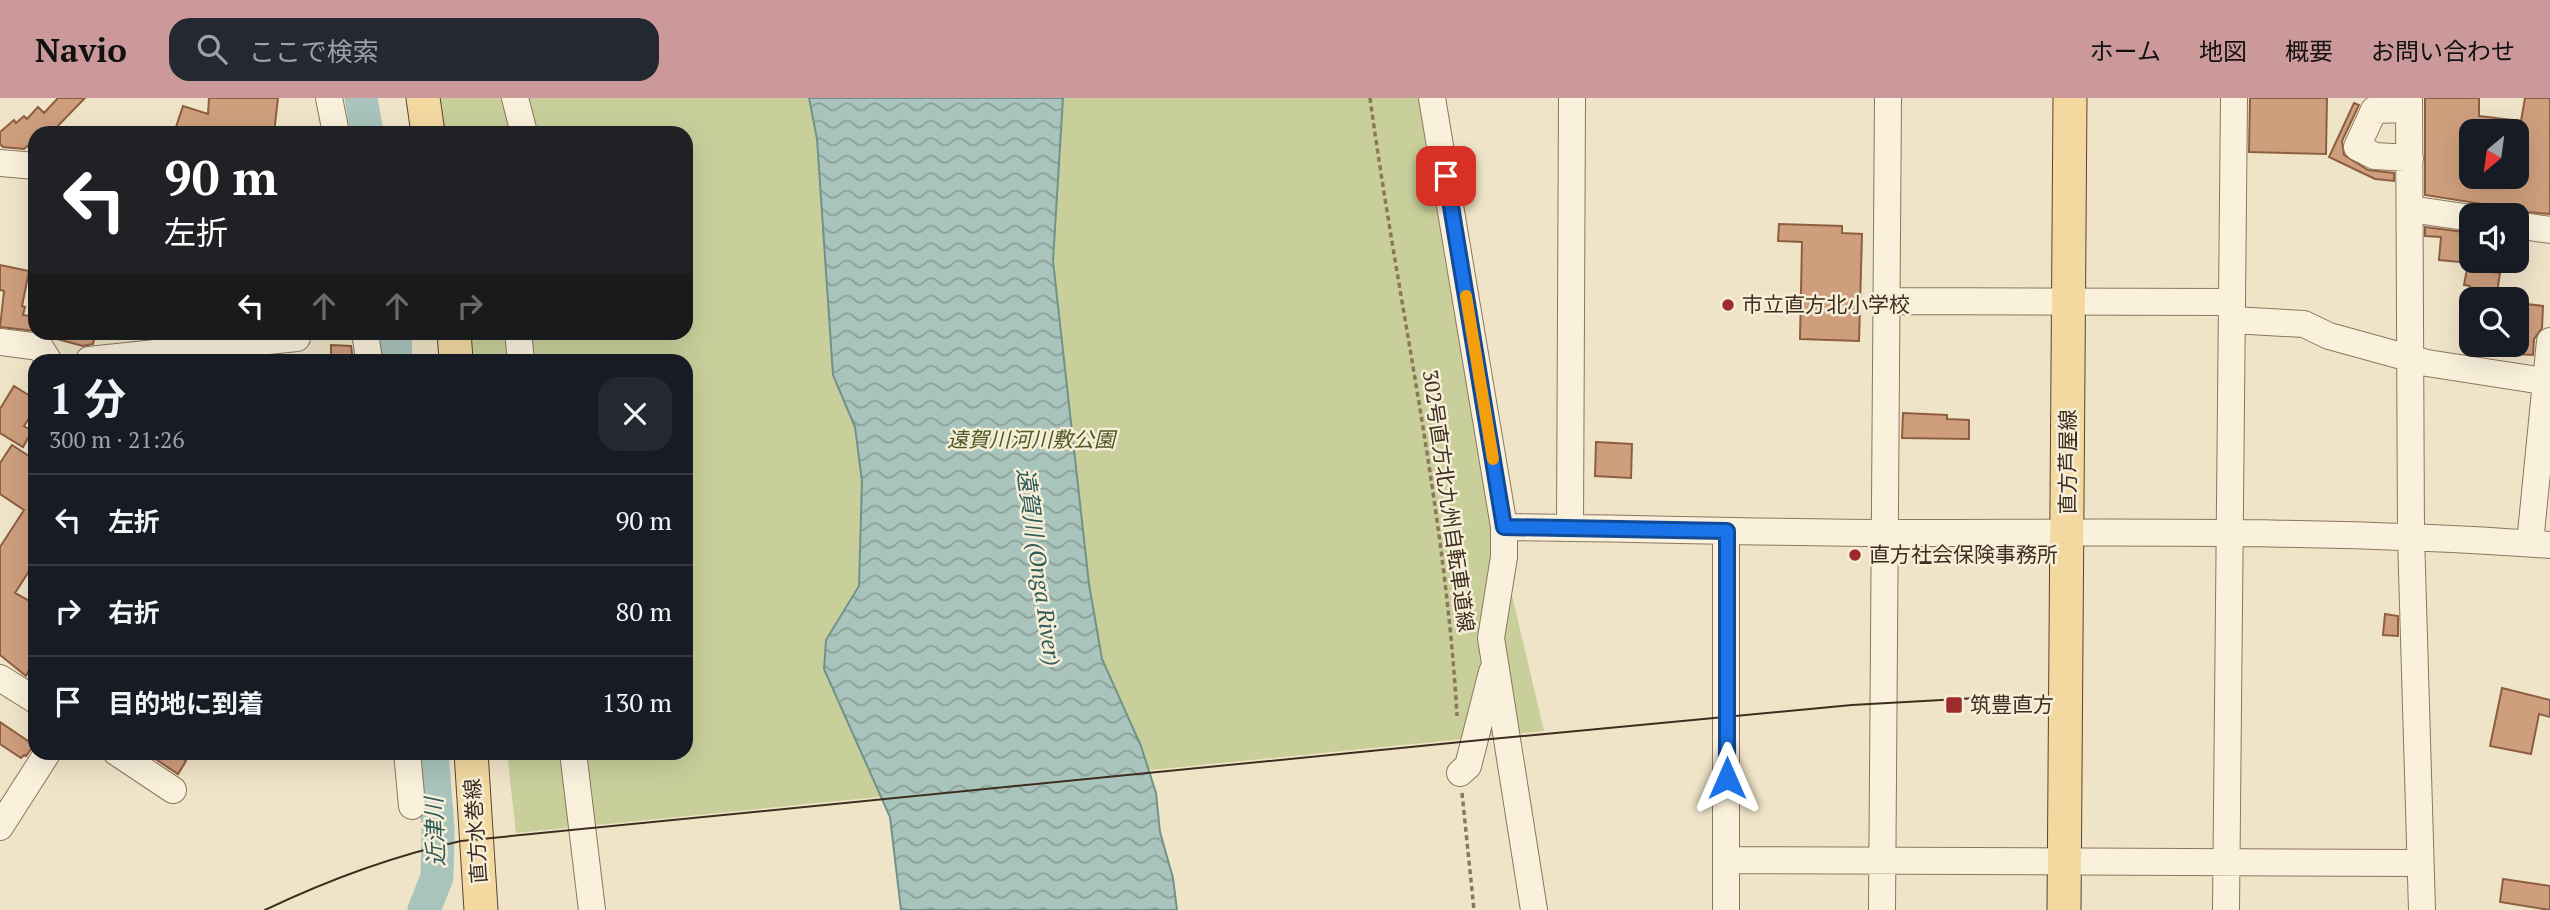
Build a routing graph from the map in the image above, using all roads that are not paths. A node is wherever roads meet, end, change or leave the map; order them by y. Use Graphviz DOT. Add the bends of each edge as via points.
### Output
graph roads {
  1 [pos="329,98"];
  2 [pos="343,98"];
  3 [pos="423,98"];
  4 [pos="515,98"];
  5 [pos="1432,98"];
  6 [pos="1572,98"];
  7 [pos="1888,98"];
  8 [pos="2070,98"];
  9 [pos="2234,98"];
  10 [pos="2409,103"];
  11 [pos="335,126"];
  12 [pos="346,126"];
  13 [pos="427,126"];
  14 [pos="522,126"];
  15 [pos="2410,158"];
  16 [pos="0,163"];
  17 [pos="28,165"];
  18 [pos="2410,209"];
  19 [pos="2459,216"];
  20 [pos="2529,227"];
  21 [pos="2550,230"];
  22 [pos="1887,301"];
  23 [pos="2068,302"];
  24 [pos="2232,311"];
  25 [pos="172,340"];
  26 [pos="2550,341"];
  27 [pos="0,342"];
  28 [pos="294,344"];
  29 [pos="183,349"];
  30 [pos="44,354"];
  31 [pos="144,354"];
  32 [pos="2410,359"];
  33 [pos="0,360"];
  34 [pos="28,362"];
  35 [pos="2548,382"];
  36 [pos="1504,527"];
  37 [pos="1570,527"];
  38 [pos="1727,531"];
  39 [pos="1884,533"];
  40 [pos="2068,533"];
  41 [pos="2229,533"];
  42 [pos="2411,536"];
  43 [pos="2540,544"];
  44 [pos="1494,664"];
  45 [pos="0,678"];
  46 [pos="28,696"];
  47 [pos="43,760"];
  48 [pos="128,760"];
  49 [pos="408,760"];
  50 [pos="472,760"];
  51 [pos="574,760"];
  52 [pos="1460,774"];
  53 [pos="173,790"];
  54 [pos="412,806"];
  55 [pos="0,827"];
  56 [pos="1727,860"];
  57 [pos="1882,861"];
  58 [pos="2065,862"];
  59 [pos="2226,863"];
  60 [pos="2419,863"];
  61 [pos="481,910"];
  62 [pos="592,910"];
  63 [pos="1534,910"];
  64 [pos="1726,910"];
  65 [pos="1882,910"];
  66 [pos="2064,910"];
  67 [pos="2226,910"];
  68 [pos="2421,910"];
  1 -- 11 [label="street"];
  2 -- 12 [label="street"];
  3 -- 13 [label="main road"];
  4 -- 14 [label="street"];
  5 -- 36 [label="street"];
  6 -- 37 [label="street"];
  7 -- 22 [label="street"];
  8 -- 23 [label="main road, 直方芦屋線"];
  9 -- 24 [label="street"];
  10 -- 15 [label="street"];
  10 -- 15 [label="street" via="2374,110 2357,147 2375,156"];
  15 -- 18 [label="street"];
  16 -- 17 [label="street"];
  18 -- 19 [label="street"];
  18 -- 32 [label="street"];
  20 -- 21 [label="street"];
  22 -- 23 [label="street"];
  22 -- 39 [label="street"];
  23 -- 24 [label="street"];
  23 -- 40 [label="main road, 直方芦屋線"];
  24 -- 32 [label="street" via="2304,324 2329,336"];
  24 -- 41 [label="street"];
  25 -- 29 [label="street"];
  26 -- 35 [label="street"];
  27 -- 30 [label="street" via="40,347"];
  28 -- 29 [label="street"];
  29 -- 31 [label="street"];
  32 -- 35 [label="street"];
  32 -- 42 [label="street"];
  33 -- 34 [label="street"];
  35 -- 43 [label="street"];
  36 -- 37 [label="street"];
  36 -- 44 [label="street" via="1504,557 1490,638"];
  37 -- 38 [label="street"];
  38 -- 39 [label="street"];
  38 -- 56 [label="street"];
  39 -- 40 [label="street"];
  39 -- 57 [label="street"];
  40 -- 41 [label="street"];
  40 -- 58 [label="main road, 直方芦屋線"];
  41 -- 42 [label="street"];
  41 -- 59 [label="street"];
  42 -- 43 [label="street"];
  42 -- 60 [label="street"];
  44 -- 52 [label="street" via="1468,766"];
  44 -- 63 [label="street"];
  45 -- 46 [label="street"];
  47 -- 55 [label="street"];
  48 -- 53 [label="street"];
  49 -- 54 [label="street"];
  50 -- 61 [label="main road, 直方水巻線"];
  51 -- 62 [label="street"];
  56 -- 57 [label="street"];
  56 -- 64 [label="street"];
  57 -- 58 [label="street"];
  57 -- 65 [label="street"];
  58 -- 59 [label="street"];
  58 -- 66 [label="main road, 直方芦屋線"];
  59 -- 60 [label="street"];
  59 -- 67 [label="street"];
  60 -- 68 [label="street"];
}
